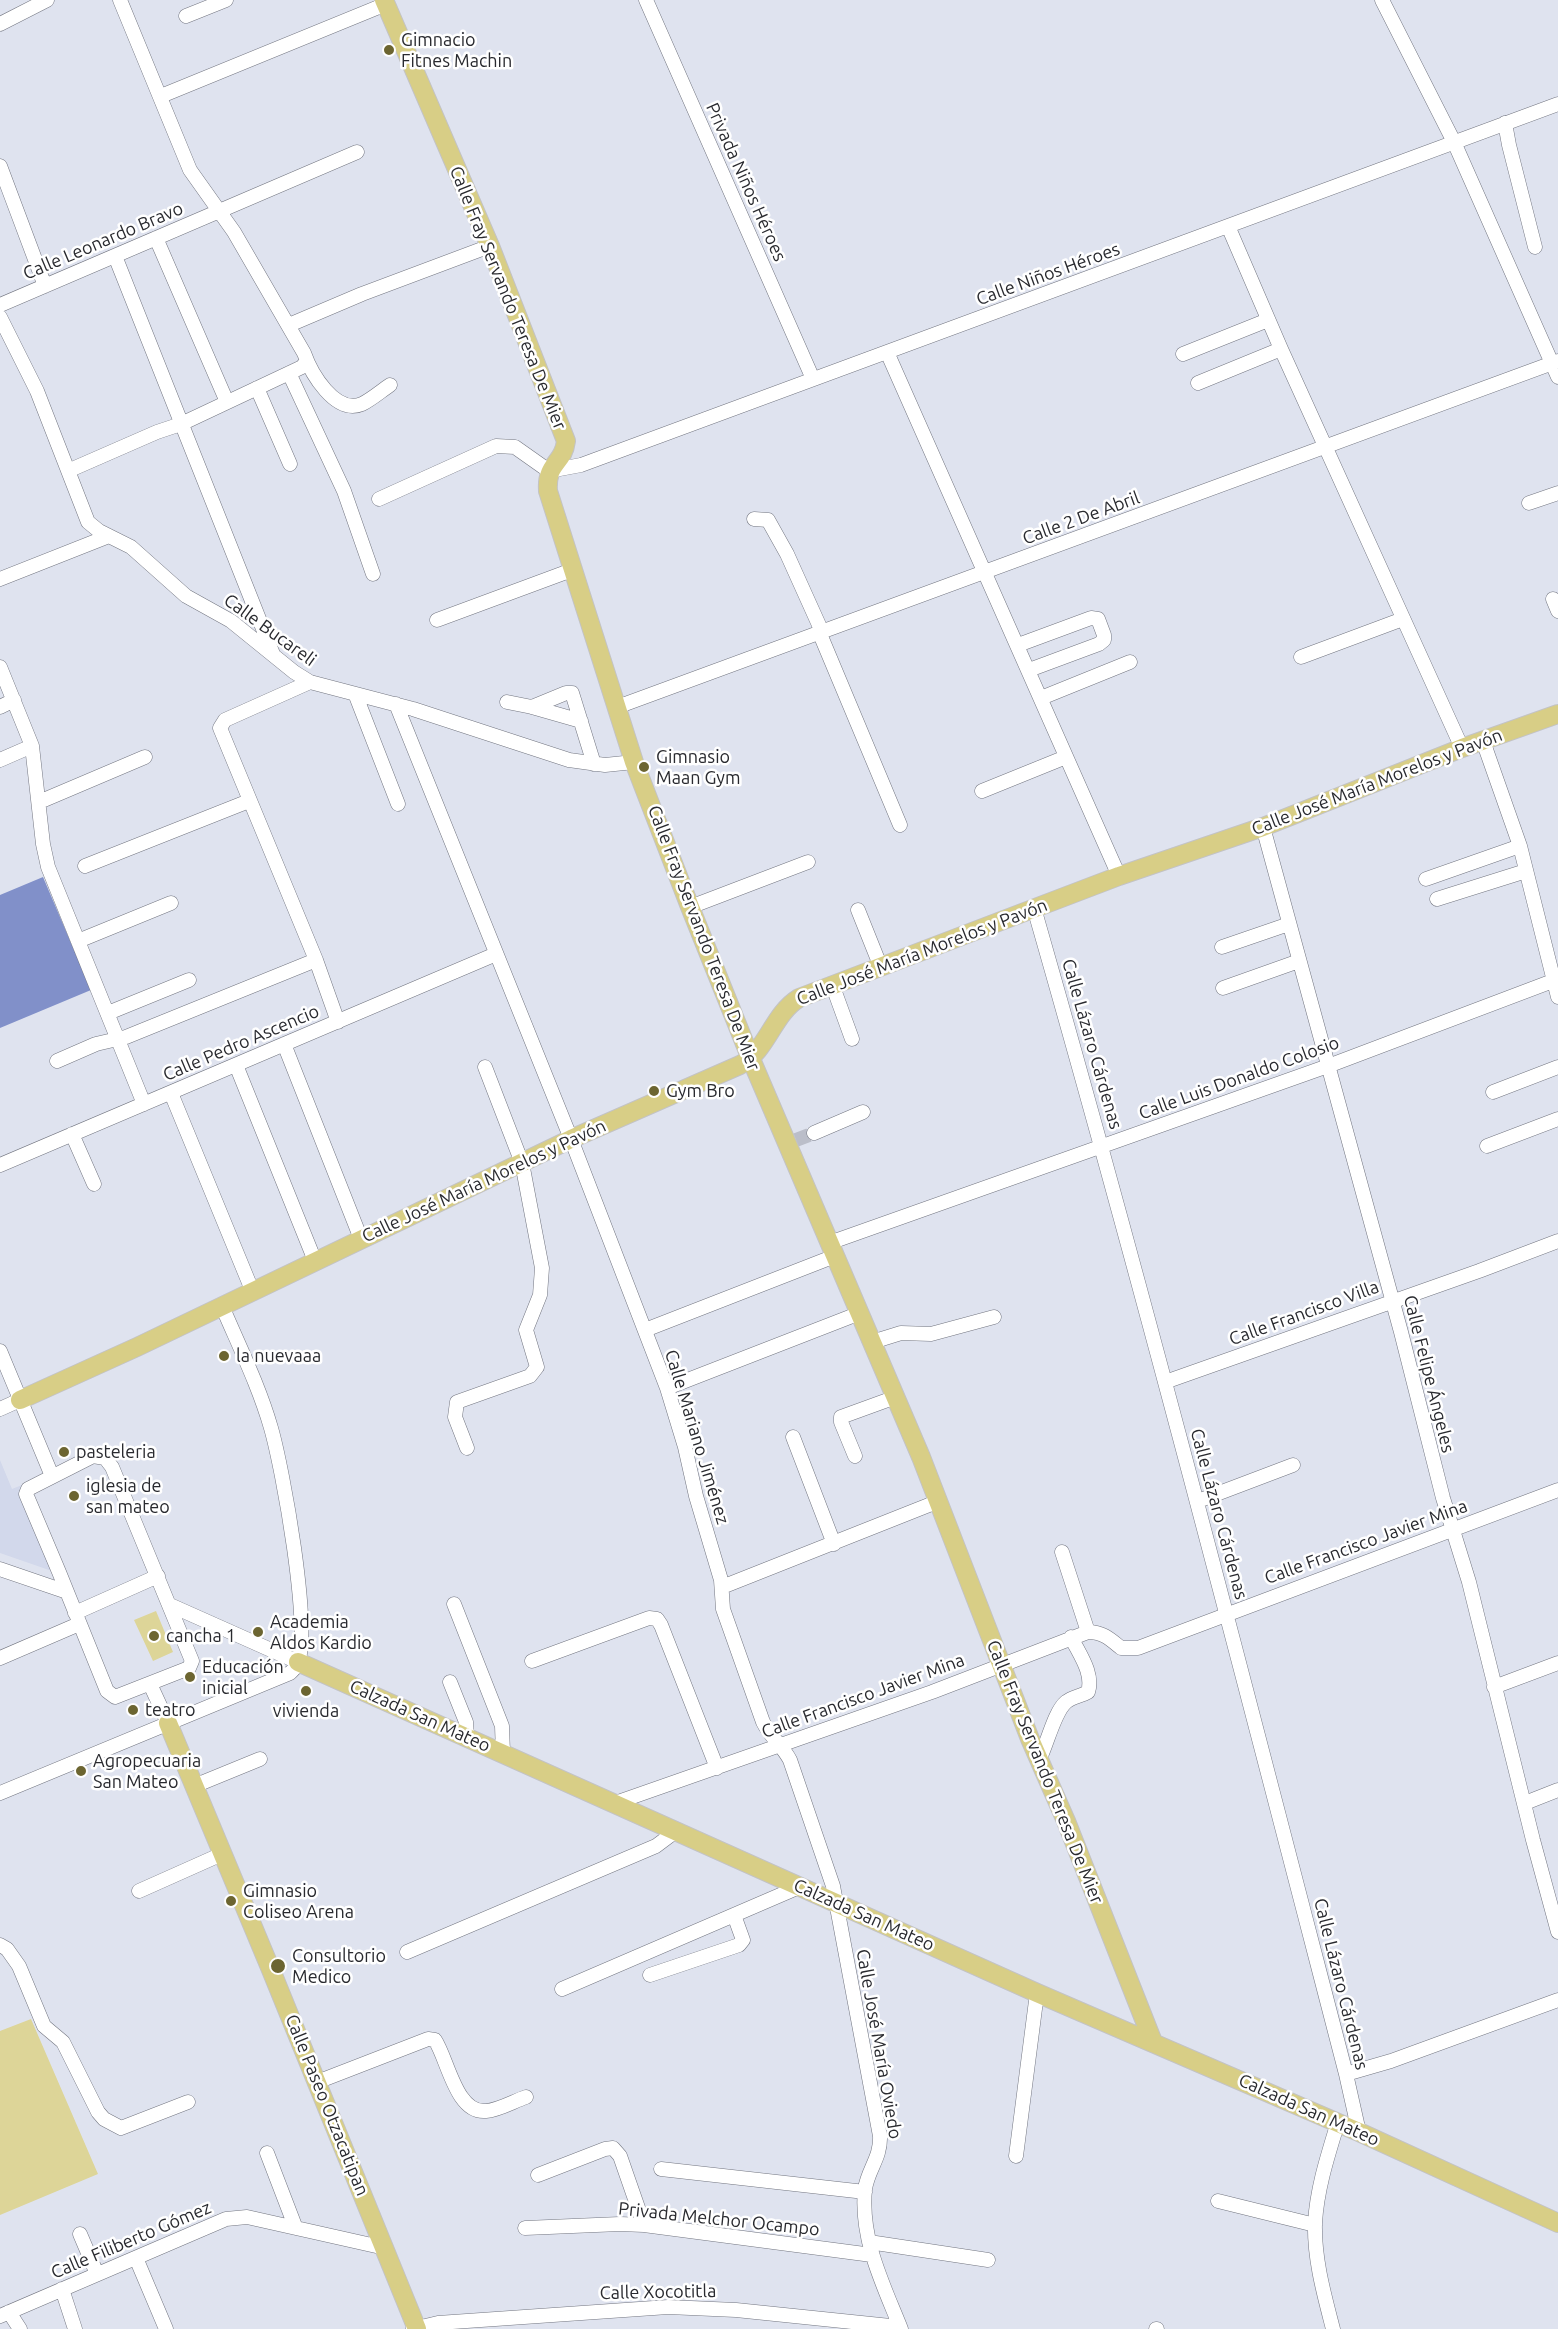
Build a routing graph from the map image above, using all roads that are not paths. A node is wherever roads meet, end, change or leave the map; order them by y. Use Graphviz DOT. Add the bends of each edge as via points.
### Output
graph roads {
  1 [pos="48,0"];
  2 [pos="120,0"];
  3 [pos="226,0"];
  4 [pos="646,0"];
  5 [pos="1382,0"];
  6 [pos="385,2"];
  7 [pos="186,16"];
  8 [pos="0,24"];
  9 [pos="161,96"];
  10 [pos="1558,104"];
  11 [pos="1505,123"];
  12 [pos="1454,142"];
  13 [pos="357,152"];
  14 [pos="0,166"];
  15 [pos="219,210"];
  16 [pos="1228,226"];
  17 [pos="156,238"];
  18 [pos="490,246"];
  19 [pos="1535,247"];
  20 [pos="115,256"];
  21 [pos="45,286"];
  22 [pos="0,305"];
  23 [pos="0,318"];
  24 [pos="1268,320"];
  25 [pos="289,326"];
  26 [pos="1281,349"];
  27 [pos="887,352"];
  28 [pos="1183,354"];
  29 [pos="306,362"];
  30 [pos="1555,362"];
  31 [pos="289,373"];
  32 [pos="1558,377"];
  33 [pos="813,379"];
  34 [pos="1198,383"];
  35 [pos="390,385"];
  36 [pos="257,388"];
  37 [pos="227,402"];
  38 [pos="181,424"];
  39 [pos="1324,447"];
  40 [pos="290,464"];
  41 [pos="70,470"];
  42 [pos="549,471"];
  43 [pos="1558,493"];
  44 [pos="379,499"];
  45 [pos="1529,503"];
  46 [pos="754,519"];
  47 [pos="109,536"];
  48 [pos="572,570"];
  49 [pos="985,573"];
  50 [pos="373,574"];
  51 [pos="0,579"];
  52 [pos="1403,619"];
  53 [pos="437,620"];
  54 [pos="820,634"];
  55 [pos="1018,645"];
  56 [pos="273,656"];
  57 [pos="1301,657"];
  58 [pos="1130,662"];
  59 [pos="0,667"];
  60 [pos="1029,670"];
  61 [pos="310,682"];
  62 [pos="356,696"];
  63 [pos="1041,698"];
  64 [pos="14,700"];
  65 [pos="507,702"];
  66 [pos="396,704"];
  67 [pos="0,707"];
  68 [pos="532,707"];
  69 [pos="617,707"];
  70 [pos="1558,714"];
  71 [pos="581,721"];
  72 [pos="1483,741"];
  73 [pos="32,746"];
  74 [pos="1462,748"];
  75 [pos="145,757"];
  76 [pos="1066,757"];
  77 [pos="0,760"];
  78 [pos="634,762"];
  79 [pos="594,764"];
  80 [pos="982,791"];
  81 [pos="249,801"];
  82 [pos="39,802"];
  83 [pos="398,804"];
  84 [pos="900,825"];
  85 [pos="1263,827"];
  86 [pos="1520,846"];
  87 [pos="808,861"];
  88 [pos="85,866"];
  89 [pos="1526,871"];
  90 [pos="1119,876"];
  91 [pos="1426,879"];
  92 [pos="1437,899"];
  93 [pos="171,903"];
  94 [pos="690,907"];
  95 [pos="1034,908"];
  96 [pos="858,910"];
  97 [pos="1289,924"];
  98 [pos="78,941"];
  99 [pos="1222,947"];
  100 [pos="496,954"];
  101 [pos="316,960"];
  102 [pos="1299,961"];
  103 [pos="880,966"];
  104 [pos="189,980"];
  105 [pos="1556,980"];
  106 [pos="832,984"];
  107 [pos="1223,988"];
  108 [pos="1558,997"];
  109 [pos="108,1012"];
  110 [pos="338,1022"];
  111 [pos="852,1039"];
  112 [pos="118,1040"];
  113 [pos="285,1044"];
  114 [pos="751,1059"];
  115 [pos="57,1061"];
  116 [pos="236,1065"];
  117 [pos="1328,1066"];
  118 [pos="1558,1066"];
  119 [pos="485,1067"];
  120 [pos="1492,1092"];
  121 [pos="171,1093"];
  122 [pos="144,1104"];
  123 [pos="863,1112"];
  124 [pos="1558,1119"];
  125 [pos="814,1133"];
  126 [pos="72,1134"];
  127 [pos="571,1139"];
  128 [pos="1102,1145"];
  129 [pos="1487,1146"];
  130 [pos="522,1163"];
  131 [pos="0,1165"];
  132 [pos="94,1184"];
  133 [pos="361,1239"];
  134 [pos="1558,1241"];
  135 [pos="832,1250"];
  136 [pos="315,1261"];
  137 [pos="252,1290"];
  138 [pos="1392,1301"];
  139 [pos="222,1306"];
  140 [pos="860,1313"];
  141 [pos="994,1317"];
  142 [pos="645,1330"];
  143 [pos="872,1342"];
  144 [pos="0,1351"];
  145 [pos="1165,1382"];
  146 [pos="667,1388"];
  147 [pos="896,1397"];
  148 [pos="20,1400"];
  149 [pos="0,1409"];
  150 [pos="793,1437"];
  151 [pos="467,1448"];
  152 [pos="855,1456"];
  153 [pos="1293,1465"];
  154 [pos="52,1476"];
  155 [pos="1558,1490"];
  156 [pos="939,1501"];
  157 [pos="1198,1502"];
  158 [pos="1452,1529"];
  159 [pos="834,1544"];
  160 [pos="1062,1552"];
  161 [pos="0,1569"];
  162 [pos="158,1576"];
  163 [pos="722,1587"];
  164 [pos="67,1592"];
  165 [pos="454,1604"];
  166 [pos="171,1605"];
  167 [pos="1226,1613"];
  168 [pos="77,1618"];
  169 [pos="1088,1632"];
  170 [pos="1071,1637"];
  171 [pos="0,1658"];
  172 [pos="532,1661"];
  173 [pos="298,1662"];
  174 [pos="1558,1663"];
  175 [pos="1002,1665"];
  176 [pos="450,1682"];
  177 [pos="150,1684"];
  178 [pos="1494,1687"];
  179 [pos="168,1723"];
  180 [pos="467,1737"];
  181 [pos="779,1745"];
  182 [pos="503,1753"];
  183 [pos="260,1759"];
  184 [pos="1039,1760"];
  185 [pos="717,1768"];
  186 [pos="194,1786"];
  187 [pos="1558,1790"];
  188 [pos="0,1793"];
  189 [pos="615,1803"];
  190 [pos="1525,1803"];
  191 [pos="676,1831"];
  192 [pos="222,1854"];
  193 [pos="799,1887"];
  194 [pos="140,1891"];
  195 [pos="836,1901"];
  196 [pos="734,1915"];
  197 [pos="1558,1932"];
  198 [pos="0,1945"];
  199 [pos="407,1952"];
  200 [pos="650,1975"];
  201 [pos="562,1989"];
  202 [pos="1037,1993"];
  203 [pos="1558,2000"];
  204 [pos="1153,2042"];
  205 [pos="1346,2074"];
  206 [pos="317,2082"];
  207 [pos="526,2097"];
  208 [pos="188,2102"];
  209 [pos="1338,2122"];
  210 [pos="1359,2132"];
  211 [pos="267,2153"];
  212 [pos="1016,2156"];
  213 [pos="661,2169"];
  214 [pos="538,2175"];
  215 [pos="865,2192"];
  216 [pos="1218,2201"];
  217 [pos="1558,2223"];
  218 [pos="644,2225"];
  219 [pos="1315,2225"];
  220 [pos="295,2226"];
  221 [pos="525,2228"];
  222 [pos="80,2235"];
  223 [pos="385,2248"];
  224 [pos="870,2249"];
  225 [pos="136,2258"];
  226 [pos="988,2260"];
  227 [pos="97,2274"];
  228 [pos="62,2289"];
  229 [pos="5,2314"];
  230 [pos="900,2328"];
  231 [pos="20,2329"];
  232 [pos="75,2329"];
  233 [pos="166,2329"];
  234 [pos="416,2329"];
  235 [pos="1333,2329"];
  1 -- 8 [label="street"];
  2 -- 9 [label="street"];
  3 -- 7 [label="street"];
  4 -- 33 [label="street, Privada Niños Héroes"];
  5 -- 12 [label="street"];
  6 -- 9 [label="street"];
  6 -- 18 [label="main road, Calle Fray Servando Teresa De Mier"];
  9 -- 15 [label="street" via="190,170"];
  10 -- 11 [label="street, Calle Niños Héroes"];
  11 -- 12 [label="street, Calle Niños Héroes"];
  11 -- 19 [label="street"];
  12 -- 16 [label="street, Calle Niños Héroes"];
  12 -- 30 [label="street"];
  13 -- 15 [label="street, Calle Leonardo Bravo"];
  14 -- 21 [label="street"];
  15 -- 17 [label="street, Calle Leonardo Bravo"];
  15 -- 25 [label="street"];
  16 -- 24 [label="street"];
  16 -- 27 [label="street, Calle Niños Héroes"];
  17 -- 20 [label="street, Calle Leonardo Bravo"];
  17 -- 37 [label="street"];
  18 -- 25 [label="street"];
  18 -- 42 [label="main road, Calle Fray Servando Teresa De Mier" via="566,441 565,450"];
  20 -- 21 [label="street, Calle Leonardo Bravo"];
  20 -- 38 [label="street"];
  21 -- 22 [label="street, Calle Leonardo Bravo"];
  23 -- 41 [label="street, Calle Bucareli"];
  24 -- 26 [label="street"];
  24 -- 28 [label="street"];
  25 -- 29 [label="street"];
  26 -- 34 [label="street"];
  26 -- 39 [label="street"];
  27 -- 33 [label="street, Calle Niños Héroes"];
  27 -- 49 [label="street"];
  29 -- 31 [label="street"];
  29 -- 35 [label="street" via="331,398 348,406 361,404"];
  30 -- 32 [label="street"];
  30 -- 39 [label="street, Calle 2 De Abril"];
  31 -- 36 [label="street"];
  31 -- 50 [label="street" via="344,491"];
  33 -- 42 [label="street, Calle Niños Héroes" via="606,457"];
  36 -- 37 [label="street"];
  36 -- 40 [label="street"];
  37 -- 38 [label="street"];
  38 -- 41 [label="street"];
  38 -- 56 [label="street"];
  39 -- 49 [label="street, Calle 2 De Abril"];
  39 -- 52 [label="street"];
  41 -- 47 [label="street, Calle Bucareli" via="88,522"];
  42 -- 44 [label="street" via="515,447 496,446"];
  42 -- 48 [label="main road, Calle Fray Servando Teresa De Mier" via="548,491"];
  43 -- 45 [label="street"];
  46 -- 54 [label="street" via="768,520 774,528"];
  47 -- 51 [label="street"];
  47 -- 56 [label="street, Calle Bucareli" via="131,547 186,596 231,621"];
  48 -- 53 [label="street"];
  48 -- 69 [label="main road, Calle Fray Servando Teresa De Mier"];
  49 -- 54 [label="street, Calle 2 De Abril"];
  49 -- 55 [label="street"];
  52 -- 57 [label="street"];
  52 -- 74 [label="street"];
  54 -- 69 [label="street, Calle 2 De Abril"];
  54 -- 84 [label="street"];
  55 -- 60 [label="street"];
  55 -- 60 [label="street" via="1091,618 1098,619 1104,635 1099,644"];
  56 -- 61 [label="street, Calle Bucareli"];
  58 -- 63 [label="street"];
  59 -- 64 [label="street"];
  60 -- 63 [label="street"];
  61 -- 62 [label="street, Calle Bucareli"];
  61 -- 81 [label="street" via="221,725"];
  62 -- 66 [label="street, Calle Bucareli"];
  62 -- 83 [label="street"];
  63 -- 76 [label="street"];
  64 -- 67 [label="street"];
  64 -- 73 [label="street"];
  65 -- 68 [label="street"];
  66 -- 79 [label="street, Calle Bucareli" via="569,760"];
  66 -- 100 [label="street, Calle Mariano Jiménez"];
  68 -- 71 [label="street"];
  68 -- 71 [label="street" via="569,692"];
  69 -- 78 [label="main road, Calle Fray Servando Teresa De Mier"];
  70 -- 72 [label="main road, Calle José María Morelos y Pavón"];
  71 -- 79 [label="street"];
  72 -- 74 [label="main road, Calle José María Morelos y Pavón"];
  72 -- 86 [label="street"];
  73 -- 77 [label="street"];
  73 -- 82 [label="street"];
  74 -- 85 [label="main road, Calle José María Morelos y Pavón"];
  75 -- 82 [label="street"];
  76 -- 80 [label="street"];
  76 -- 90 [label="street"];
  78 -- 79 [label="street, Calle Bucareli"];
  78 -- 94 [label="main road, Calle Fray Servando Teresa De Mier"];
  81 -- 88 [label="street"];
  81 -- 101 [label="street"];
  82 -- 98 [label="street" via="48,867"];
  85 -- 90 [label="main road, Calle José María Morelos y Pavón"];
  85 -- 97 [label="street, Calle Felipe Ángeles"];
  86 -- 89 [label="street"];
  86 -- 91 [label="street"];
  87 -- 94 [label="street"];
  89 -- 92 [label="street"];
  89 -- 105 [label="street"];
  90 -- 95 [label="main road, Calle José María Morelos y Pavón"];
  93 -- 98 [label="street"];
  94 -- 114 [label="main road, Calle Fray Servando Teresa De Mier"];
  95 -- 103 [label="main road, Calle José María Morelos y Pavón"];
  95 -- 128 [label="street, Calle Lázaro Cárdenas"];
  96 -- 103 [label="street"];
  97 -- 99 [label="street"];
  97 -- 102 [label="street, Calle Felipe Ángeles"];
  98 -- 109 [label="street"];
  100 -- 110 [label="street, Calle Pedro Ascencio"];
  100 -- 127 [label="street, Calle Mariano Jiménez"];
  101 -- 110 [label="street"];
  101 -- 112 [label="street"];
  102 -- 107 [label="street"];
  102 -- 117 [label="street, Calle Felipe Ángeles"];
  103 -- 106 [label="main road, Calle José María Morelos y Pavón"];
  104 -- 109 [label="street"];
  105 -- 108 [label="street"];
  105 -- 117 [label="street, Calle Luis Donaldo Colosio"];
  106 -- 111 [label="street"];
  106 -- 114 [label="main road, Calle José María Morelos y Pavón" via="784,1009"];
  109 -- 112 [label="street"];
  110 -- 113 [label="street, Calle Pedro Ascencio"];
  112 -- 115 [label="street" via="96,1044"];
  112 -- 122 [label="street"];
  113 -- 116 [label="street, Calle Pedro Ascencio"];
  113 -- 133 [label="street"];
  114 -- 127 [label="main road, Calle José María Morelos y Pavón"];
  114 -- 135 [label="main road, Calle Fray Servando Teresa De Mier" via="792,1142"];
  116 -- 121 [label="street, Calle Pedro Ascencio"];
  116 -- 136 [label="street"];
  117 -- 128 [label="street, Calle Luis Donaldo Colosio"];
  117 -- 138 [label="street, Calle Felipe Ángeles"];
  118 -- 120 [label="street"];
  119 -- 130 [label="street"];
  121 -- 122 [label="street, Calle Pedro Ascencio"];
  121 -- 137 [label="street"];
  122 -- 126 [label="street, Calle Pedro Ascencio"];
  123 -- 125 [label="street"];
  124 -- 129 [label="street"];
  126 -- 131 [label="street, Calle Pedro Ascencio"];
  126 -- 132 [label="street"];
  127 -- 130 [label="main road, Calle José María Morelos y Pavón"];
  127 -- 142 [label="street, Calle Mariano Jiménez"];
  128 -- 135 [label="street, Calle Luis Donaldo Colosio"];
  128 -- 145 [label="street, Calle Lázaro Cárdenas"];
  130 -- 133 [label="main road, Calle José María Morelos y Pavón"];
  130 -- 151 [label="street" via="542,1268 540,1295 526,1330 537,1367 530,1376 457,1402 455,1417"];
  133 -- 136 [label="main road, Calle José María Morelos y Pavón"];
  134 -- 138 [label="street, Calle Francisco Villa"];
  135 -- 140 [label="main road, Calle Fray Servando Teresa De Mier"];
  135 -- 142 [label="street, Calle Luis Donaldo Colosio"];
  136 -- 137 [label="main road, Calle José María Morelos y Pavón"];
  137 -- 139 [label="main road, Calle José María Morelos y Pavón"];
  138 -- 145 [label="street, Calle Francisco Villa"];
  138 -- 158 [label="street, Calle Felipe Ángeles"];
  139 -- 148 [label="main road, Calle José María Morelos y Pavón"];
  139 -- 173 [label="street" via="267,1414 276,1447 299,1597"];
  140 -- 143 [label="main road, Calle Fray Servando Teresa De Mier"];
  140 -- 146 [label="street"];
  141 -- 143 [label="street" via="931,1334 902,1333"];
  142 -- 146 [label="street, Calle Mariano Jiménez"];
  143 -- 147 [label="main road, Calle Fray Servando Teresa De Mier"];
  144 -- 148 [label="street"];
  145 -- 157 [label="street, Calle Lázaro Cárdenas"];
  146 -- 163 [label="street, Calle Mariano Jiménez"];
  147 -- 152 [label="street" via="842,1417"];
  147 -- 156 [label="main road, Calle Fray Servando Teresa De Mier"];
  148 -- 149 [label="street, Calle José María Morelos y Pavón"];
  148 -- 154 [label="street"];
  150 -- 159 [label="street"];
  153 -- 157 [label="street"];
  154 -- 162 [label="street" via="93,1456 109,1461"];
  154 -- 164 [label="street" via="28,1488 26,1494"];
  155 -- 158 [label="street, Calle Francisco Javier Mina"];
  156 -- 159 [label="street"];
  156 -- 175 [label="main road, Calle Fray Servando Teresa De Mier"];
  157 -- 167 [label="street, Calle Lázaro Cárdenas"];
  158 -- 167 [label="street, Calle Francisco Javier Mina"];
  158 -- 178 [label="street, Calle Felipe Ángeles"];
  159 -- 163 [label="street"];
  160 -- 169 [label="street"];
  161 -- 164 [label="street"];
  162 -- 166 [label="street"];
  162 -- 168 [label="street"];
  163 -- 181 [label="street, Calle Mariano Jiménez" via="721,1603 747,1677 767,1730"];
  164 -- 168 [label="street"];
  165 -- 182 [label="street" via="502,1726"];
  166 -- 173 [label="street, Calzada San Mateo"];
  166 -- 177 [label="street" via="192,1664"];
  167 -- 169 [label="street, Calle Francisco Javier Mina" via="1138,1648 1121,1648 1098,1632"];
  167 -- 205 [label="street, Calle Lázaro Cárdenas"];
  168 -- 171 [label="street"];
  168 -- 177 [label="street" via="109,1695 118,1697"];
  169 -- 170 [label="street, Calle Francisco Javier Mina"];
  170 -- 175 [label="street, Calle Francisco Javier Mina"];
  170 -- 184 [label="street" via="1089,1674 1090,1686 1088,1692 1069,1700 1062,1708"];
  172 -- 185 [label="street" via="648,1618 657,1619"];
  173 -- 179 [label="street" via="290,1673"];
  173 -- 180 [label="main road, Calzada San Mateo"];
  174 -- 178 [label="street"];
  175 -- 181 [label="street, Calle Francisco Javier Mina"];
  175 -- 184 [label="main road, Calle Fray Servando Teresa De Mier"];
  176 -- 180 [label="street" via="466,1722"];
  177 -- 179 [label="street, Calle Paseo Otzacatipan"];
  178 -- 190 [label="street, Calle Felipe Ángeles"];
  179 -- 186 [label="main road, Calle Paseo Otzacatipan"];
  179 -- 188 [label="street"];
  180 -- 182 [label="main road, Calzada San Mateo"];
  181 -- 185 [label="street, Calle Francisco Javier Mina"];
  181 -- 195 [label="street, Calle José María Oviedo" via="790,1760"];
  182 -- 189 [label="main road, Calzada San Mateo"];
  183 -- 186 [label="street"];
  184 -- 204 [label="main road, Calle Fray Servando Teresa De Mier"];
  185 -- 189 [label="street, Calle Francisco Javier Mina"];
  186 -- 192 [label="main road, Calle Paseo Otzacatipan"];
  187 -- 190 [label="street"];
  189 -- 191 [label="main road, Calzada San Mateo"];
  190 -- 197 [label="street, Calle Felipe Ángeles"];
  191 -- 193 [label="main road, Calzada San Mateo"];
  191 -- 199 [label="street" via="656,1846"];
  192 -- 194 [label="street"];
  192 -- 206 [label="main road, Calle Paseo Otzacatipan"];
  193 -- 195 [label="main road, Calzada San Mateo"];
  193 -- 196 [label="street"];
  195 -- 202 [label="main road, Calzada San Mateo"];
  195 -- 215 [label="street, Calle José María Oviedo" via="880,2136 879,2153"];
  196 -- 200 [label="street" via="742,1940 739,1945"];
  196 -- 201 [label="street"];
  198 -- 208 [label="street" via="19,1966 44,2026 63,2042 104,2119 121,2128"];
  202 -- 204 [label="main road, Calzada San Mateo"];
  202 -- 212 [label="street"];
  203 -- 205 [label="street"];
  204 -- 209 [label="main road, Calzada San Mateo"];
  205 -- 210 [label="street, Calle Lázaro Cárdenas"];
  206 -- 207 [label="street" via="428,2039 435,2040 440,2048 469,2107 487,2111"];
  206 -- 223 [label="main road, Calle Paseo Otzacatipan"];
  209 -- 210 [label="main road, Calzada San Mateo"];
  209 -- 219 [label="street" via="1318,2195"];
  210 -- 217 [label="main road, Calzada San Mateo"];
  211 -- 220 [label="street"];
  213 -- 215 [label="street"];
  214 -- 218 [label="street" via="613,2148 620,2156"];
  215 -- 224 [label="street, Calle José María Oviedo"];
  216 -- 219 [label="street"];
  218 -- 221 [label="street, Privada Melchor Ocampo"];
  218 -- 224 [label="street, Privada Melchor Ocampo"];
  219 -- 235 [label="street" via="1318,2262"];
  220 -- 223 [label="street, Calle Filiberto Gómez"];
  220 -- 225 [label="street, Calle Filiberto Gómez" via="248,2217 226,2219"];
  222 -- 227 [label="street"];
  223 -- 234 [label="main road, Calle Paseo Otzacatipan"];
  224 -- 226 [label="street, Privada Melchor Ocampo"];
  224 -- 230 [label="street, Calle José María Oviedo"];
  225 -- 227 [label="street, Calle Filiberto Gómez"];
  225 -- 233 [label="street"];
  227 -- 228 [label="street, Calle Filiberto Gómez"];
  228 -- 229 [label="street, Calle Filiberto Gómez"];
  228 -- 232 [label="street"];
  229 -- 231 [label="street"];
  230 -- 234 [label="street, Calle Xocotitla" via="736,2310 668,2307 493,2318"];
}
